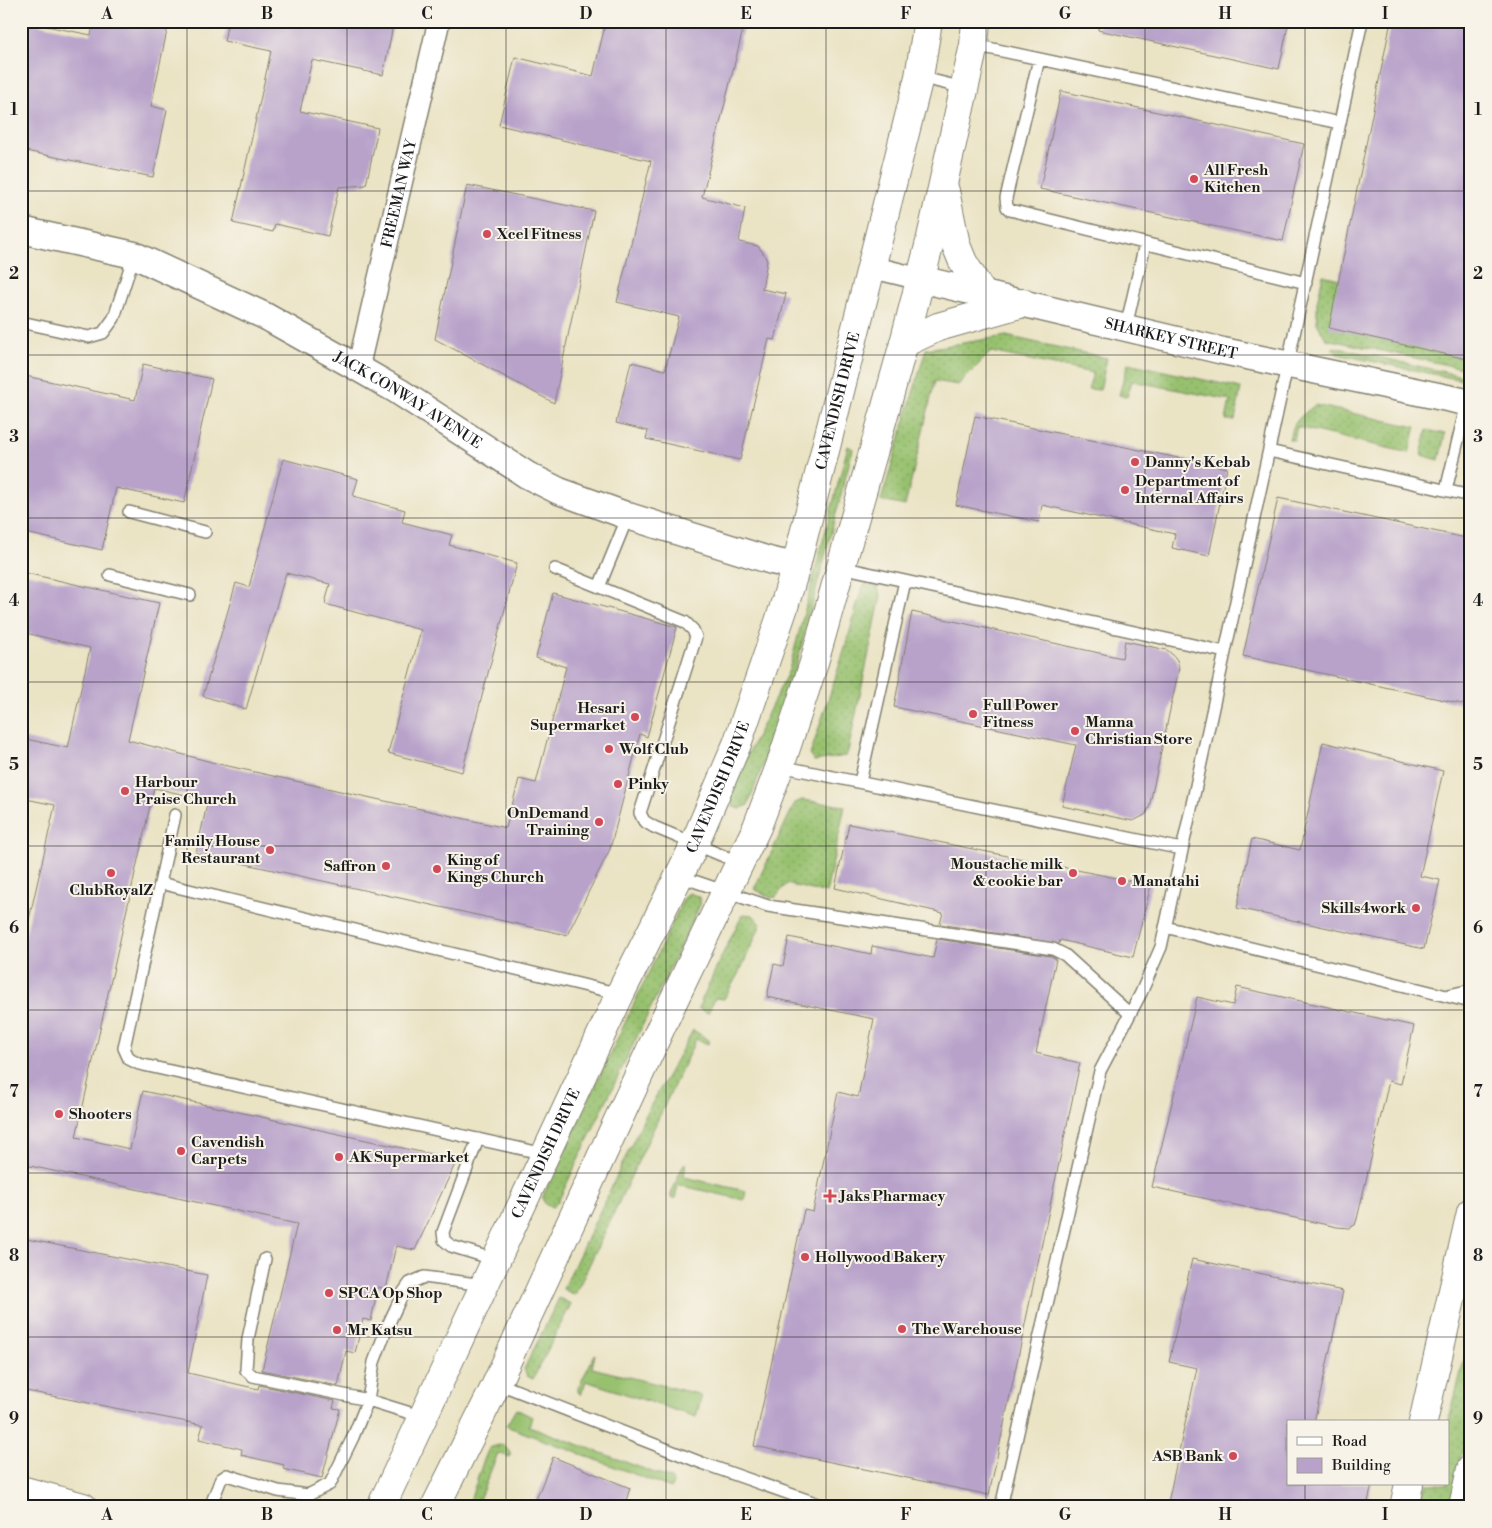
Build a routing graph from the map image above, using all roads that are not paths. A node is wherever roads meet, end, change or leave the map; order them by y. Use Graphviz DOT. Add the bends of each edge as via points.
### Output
graph roads {
  1 [pos="439,21"];
  2 [pos="928,21"];
  3 [pos="1362,21"];
  4 [pos="975,33"];
  5 [pos="1039,60"];
  6 [pos="919,78"];
  7 [pos="964,88"];
  8 [pos="1340,123"];
  9 [pos="943,183"];
  10 [pos="21,230"];
  11 [pos="1145,244"];
  12 [pos="134,254"];
  13 [pos="871,266"];
  14 [pos="920,279"];
  15 [pos="1306,283"];
  16 [pos="982,293"];
  17 [pos="1023,303"];
  18 [pos="21,322"];
  19 [pos="1126,327"];
  20 [pos="904,343"];
  21 [pos="1288,364"];
  22 [pos="358,368"];
  23 [pos="1469,403"];
  24 [pos="1269,451"];
  25 [pos="1446,490"];
  26 [pos="1471,496"];
  27 [pos="129,512"];
  28 [pos="628,516"];
  29 [pos="205,532"];
  30 [pos="796,566"];
  31 [pos="841,567"];
  32 [pos="555,569"];
  33 [pos="110,575"];
  34 [pos="905,581"];
  35 [pos="599,587"];
  36 [pos="190,595"];
  37 [pos="1225,652"];
  38 [pos="780,766"];
  39 [pos="860,782"];
  40 [pos="175,815"];
  41 [pos="694,845"];
  42 [pos="1182,849"];
  43 [pos="740,863"];
  44 [pos="679,876"];
  45 [pos="160,883"];
  46 [pos="726,893"];
  47 [pos="1165,927"];
  48 [pos="1471,990"];
  49 [pos="620,994"];
  50 [pos="1445,995"];
  51 [pos="1471,1002"];
  52 [pos="1130,1014"];
  53 [pos="478,1139"];
  54 [pos="545,1154"];
  55 [pos="1471,1212"];
  56 [pos="265,1259"];
  57 [pos="496,1260"];
  58 [pos="484,1285"];
  59 [pos="497,1383"];
  60 [pos="368,1400"];
  61 [pos="423,1417"];
  62 [pos="1423,1420"];
  63 [pos="463,1453"];
  64 [pos="1471,1469"];
  65 [pos="1409,1486"];
  66 [pos="21,1490"];
  67 [pos="83,1507"];
  68 [pos="210,1507"];
  69 [pos="381,1507"];
  70 [pos="435,1507"];
  71 [pos="449,1507"];
  72 [pos="826,1507"];
  73 [pos="1001,1507"];
  74 [pos="1404,1507"];
  75 [pos="1463,1507"];
  1 -- 22 [label="street, FREEMAN WAY"];
  2 -- 6 [label="main road, CAVENDISH DRIVE"];
  3 -- 8 [label="lane"];
  4 -- 5 [label="lane"];
  4 -- 7 [label="main road"];
  5 -- 8 [label="lane"];
  5 -- 11 [label="lane" via="1006,198 1007,208"];
  6 -- 7 [label="lane"];
  6 -- 13 [label="main road, CAVENDISH DRIVE"];
  7 -- 9 [label="main road"];
  8 -- 15 [label="lane"];
  9 -- 14 [label="main road"];
  9 -- 16 [label="main road" via="956,245"];
  10 -- 12 [label="street, JACK CONWAY AVENUE"];
  11 -- 15 [label="lane"];
  11 -- 19 [label="lane"];
  12 -- 18 [label="lane" via="114,318 103,333 89,337"];
  12 -- 22 [label="street, JACK CONWAY AVENUE" via="264,316"];
  13 -- 14 [label="street, SHARKEY STREET"];
  13 -- 30 [label="main road, CAVENDISH DRIVE"];
  14 -- 16 [label="street, SHARKEY STREET"];
  14 -- 20 [label="main road"];
  15 -- 21 [label="lane"];
  16 -- 17 [label="street, SHARKEY STREET"];
  17 -- 19 [label="street, SHARKEY STREET"];
  17 -- 20 [label="main road" via="938,327"];
  19 -- 21 [label="street, SHARKEY STREET"];
  20 -- 31 [label="main road"];
  21 -- 23 [label="street, SHARKEY STREET"];
  21 -- 24 [label="lane"];
  22 -- 28 [label="street, JACK CONWAY AVENUE" via="527,475 568,496"];
  23 -- 25 [label="lane"];
  24 -- 25 [label="lane"];
  24 -- 37 [label="lane"];
  25 -- 26 [label="lane"];
  27 -- 29 [label="lane"];
  28 -- 30 [label="street, JACK CONWAY AVENUE"];
  28 -- 35 [label="lane"];
  30 -- 41 [label="main road, CAVENDISH DRIVE" via="737,744"];
  31 -- 34 [label="lane"];
  31 -- 38 [label="main road"];
  32 -- 35 [label="lane"];
  33 -- 36 [label="lane"];
  34 -- 37 [label="lane"];
  34 -- 39 [label="lane"];
  35 -- 41 [label="lane" via="685,622 696,637 640,813 644,821 654,827"];
  37 -- 42 [label="lane"];
  38 -- 39 [label="lane"];
  38 -- 43 [label="main road"];
  39 -- 42 [label="lane"];
  40 -- 45 [label="lane"];
  41 -- 43 [label="lane"];
  41 -- 44 [label="main road, CAVENDISH DRIVE"];
  42 -- 47 [label="lane"];
  43 -- 46 [label="main road"];
  44 -- 46 [label="lane"];
  44 -- 49 [label="main road, CAVENDISH DRIVE"];
  45 -- 49 [label="lane"];
  45 -- 53 [label="lane" via="124,1048 129,1059 139,1064"];
  46 -- 52 [label="lane" via="768,906 1053,949 1065,955"];
  46 -- 59 [label="main road"];
  47 -- 50 [label="lane"];
  47 -- 52 [label="lane" via="1161,947"];
  48 -- 50 [label="lane"];
  49 -- 54 [label="main road, CAVENDISH DRIVE"];
  50 -- 51 [label="lane"];
  52 -- 73 [label="lane" via="1100,1071"];
  53 -- 54 [label="lane"];
  53 -- 57 [label="lane" via="443,1232 444,1240 451,1246"];
  54 -- 57 [label="main road, CAVENDISH DRIVE"];
  55 -- 62 [label="main road"];
  56 -- 60 [label="lane" via="248,1339 246,1370 253,1376"];
  57 -- 58 [label="main road, CAVENDISH DRIVE"];
  58 -- 60 [label="lane" via="424,1276 410,1283 388,1325 374,1362"];
  58 -- 61 [label="main road, CAVENDISH DRIVE"];
  59 -- 63 [label="main road"];
  59 -- 72 [label="lane" via="702,1463"];
  60 -- 61 [label="lane"];
  60 -- 68 [label="lane" via="330,1484 308,1495 278,1491 227,1475 220,1479"];
  61 -- 69 [label="main road, CAVENDISH DRIVE"];
  63 -- 70 [label="main road"];
  63 -- 71 [label="main road"];
  64 -- 75 [label="main road"];
  65 -- 74 [label="main road"];
  66 -- 67 [label="main road"];
}
